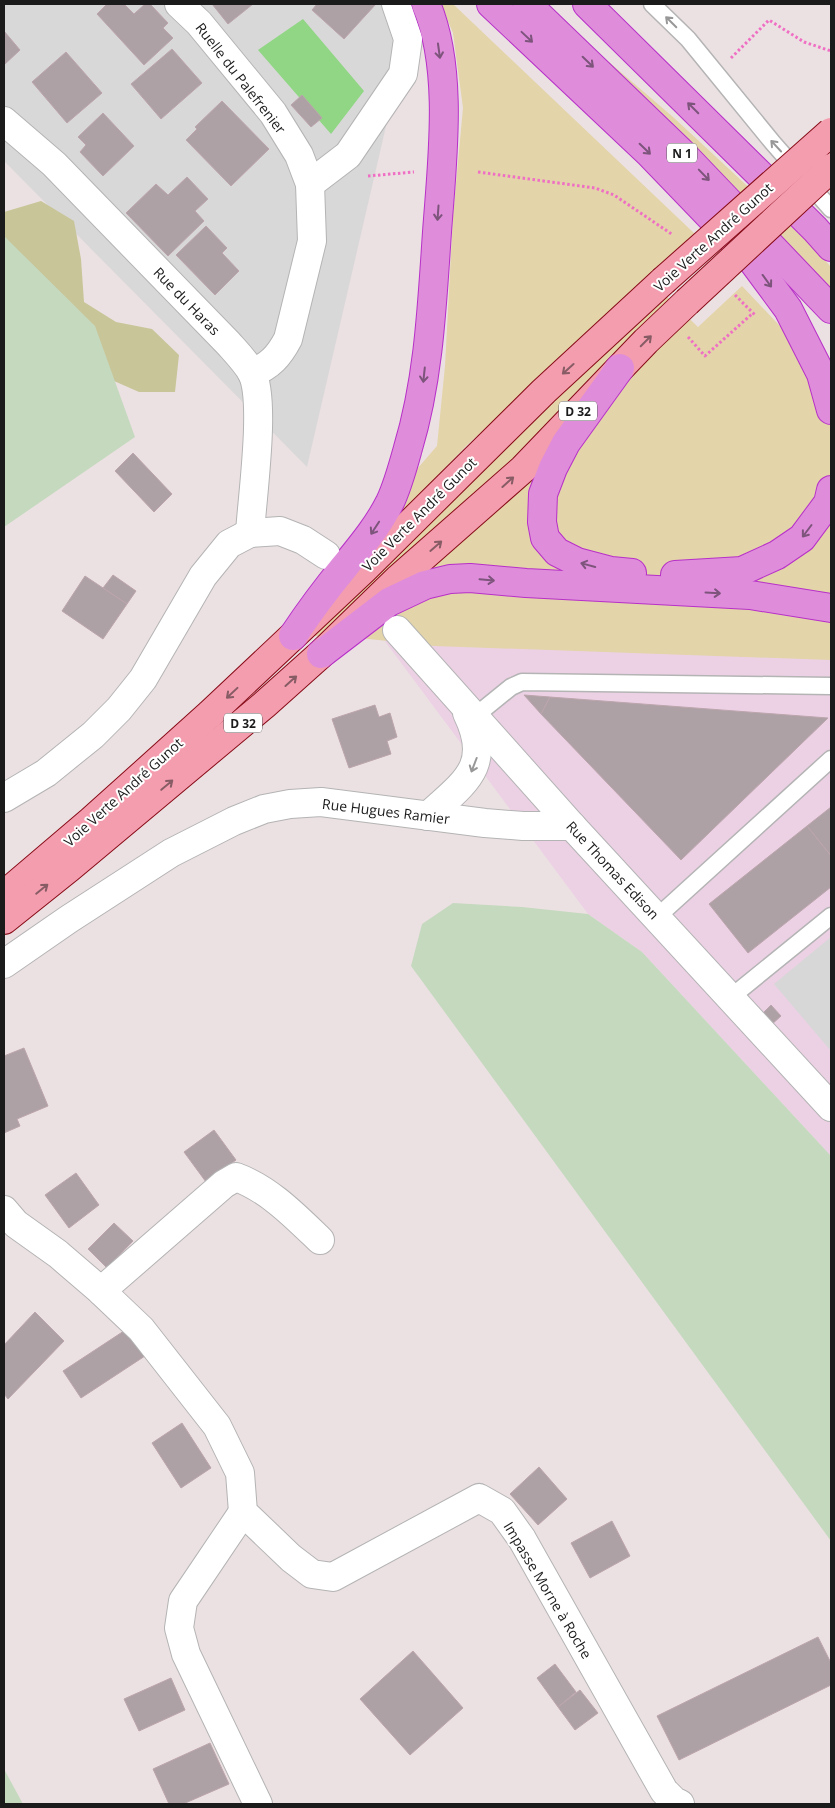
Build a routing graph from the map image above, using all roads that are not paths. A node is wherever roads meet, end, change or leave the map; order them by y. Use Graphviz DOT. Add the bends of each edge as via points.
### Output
graph roads {
  1 [pos="179,4"];
  2 [pos="396,4"];
  3 [pos="426,4"];
  4 [pos="491,4"];
  5 [pos="527,4"];
  6 [pos="587,4"];
  7 [pos="652,4"];
  8 [pos="4,121"];
  9 [pos="831,131"];
  10 [pos="831,168"];
  11 [pos="310,184"];
  12 [pos="827,231"];
  13 [pos="831,309"];
  14 [pos="620,368"];
  15 [pos="252,373"];
  16 [pos="831,410"];
  17 [pos="831,490"];
  18 [pos="250,533"];
  19 [pos="326,555"];
  20 [pos="831,608"];
  21 [pos="398,630"];
  22 [pos="293,636"];
  23 [pos="321,654"];
  24 [pos="831,686"];
  25 [pos="468,709"];
  26 [pos="831,759"];
  27 [pos="4,798"];
  28 [pos="428,816"];
  29 [pos="572,826"];
  30 [pos="4,895"];
  31 [pos="831,916"];
  32 [pos="656,918"];
  33 [pos="4,920"];
  34 [pos="4,964"];
  35 [pos="730,998"];
  36 [pos="831,1107"];
  37 [pos="4,1210"];
  38 [pos="320,1240"];
  39 [pos="102,1291"];
  40 [pos="243,1512"];
  41 [pos="258,1804"];
  42 [pos="680,1804"];
  1 -- 11 [label="street, Ruelle du Palefrenier" via="199,23 273,114 299,155"];
  2 -- 11 [label="street" via="408,40 403,74 348,155"];
  3 -- 22 [label="highway, one-way" via="438,44 443,119 431,319 416,422 397,485 381,519"];
  4 -- 16 [label="highway, one-way" via="650,153 751,259 788,309 821,374"];
  5 -- 13 [label="highway, N 1, one-way" via="681,152"];
  12 -- 6 [label="highway, one-way"];
  12 -- 7 [label="lane, one-way" via="773,143 688,39"];
  8 -- 15 [label="street, Rue du Haras" via="54,164 228,343"];
  9 -- 22 [label="main road, Voie Verte André Gunot / D 32, one-way, bridge" via="544,391"];
  14 -- 10 [label="main road, Voie Verte André Gunot / D 32, one-way, bridge"];
  11 -- 15 [label="street, Ruelle du Palefrenier" via="312,241 288,339 270,364"];
  17 -- 14 [label="highway, one-way" via="828,503 802,538 777,556 742,571 659,576 620,572 577,562 557,552 544,532 543,494 566,443"];
  23 -- 14 [label="main road, Voie Verte André Gunot / D 32, one-way" via="398,579 523,469"];
  15 -- 18 [label="street, Rue du Haras" via="258,416"];
  18 -- 19 [label="street" via="280,531"];
  18 -- 27 [label="street" via="229,544 203,576 143,679 119,709 46,773"];
  23 -- 20 [label="highway, one-way" via="389,602 425,585 450,579 750,595"];
  21 -- 25 [label="street, Rue Thomas Edison"];
  22 -- 30 [label="main road, Voie Verte André Gunot / D 32, one-way" via="92,821"];
  33 -- 23 [label="main road, Voie Verte André Gunot / D 32, one-way"];
  24 -- 25 [label="lane" via="522,682"];
  25 -- 28 [label="street, one-way" via="478,754 468,778"];
  25 -- 29 [label="street, Rue Thomas Edison"];
  26 -- 32 [label="lane"];
  28 -- 29 [label="street, Rue Hugues Ramier" via="485,824"];
  28 -- 34 [label="street, Rue Hugues Ramier" via="321,802 264,809 226,824 171,853"];
  29 -- 32 [label="street, Rue Thomas Edison"];
  31 -- 35 [label="lane"];
  32 -- 35 [label="street, Rue Thomas Edison"];
  35 -- 36 [label="street, Rue Thomas Edison"];
  37 -- 39 [label="street" via="16,1224"];
  38 -- 39 [label="street" via="284,1207 250,1182 236,1178 224,1184"];
  39 -- 40 [label="street" via="141,1328 217,1426 240,1473"];
  40 -- 41 [label="street" via="183,1601 179,1628 186,1654"];
  40 -- 42 [label="street, Impasse Morne à Roche" via="312,1574 334,1577 479,1498 502,1512 522,1538 664,1791"];
}
